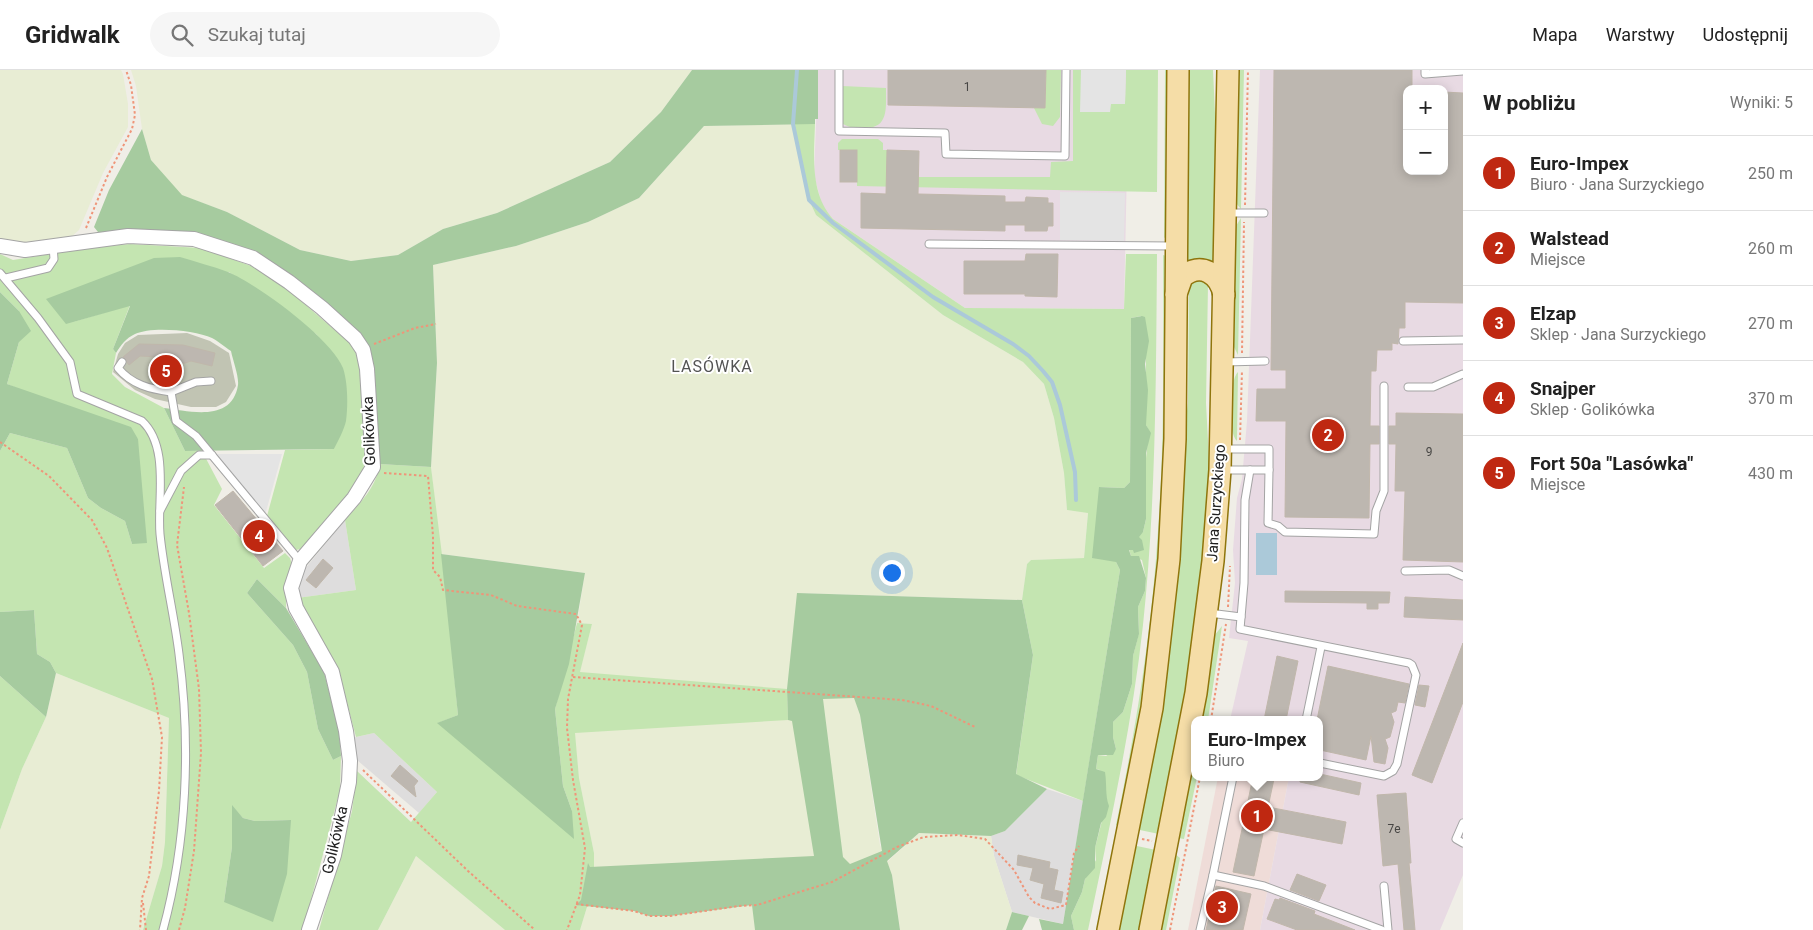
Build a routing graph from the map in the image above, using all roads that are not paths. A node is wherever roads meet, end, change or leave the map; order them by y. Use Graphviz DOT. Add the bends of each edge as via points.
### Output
graph roads {
  1 [pos="839,70"];
  2 [pos="1066,70"];
  3 [pos="1178,70"];
  4 [pos="1228,70"];
  5 [pos="1425,70"];
  6 [pos="1463,72"];
  7 [pos="1264,213"];
  8 [pos="1238,214"];
  9 [pos="928,244"];
  10 [pos="0,246"];
  11 [pos="53,246"];
  12 [pos="1177,246"];
  13 [pos="3,275"];
  14 [pos="1176,294"];
  15 [pos="1224,300"];
  16 [pos="1463,340"];
  17 [pos="1403,341"];
  18 [pos="1232,359"];
  19 [pos="1265,361"];
  20 [pos="122,362"];
  21 [pos="1463,374"];
  22 [pos="211,381"];
  23 [pos="1384,386"];
  24 [pos="1408,387"];
  25 [pos="171,392"];
  26 [pos="1230,445"];
  27 [pos="212,455"];
  28 [pos="1220,470"];
  29 [pos="1250,470"];
  30 [pos="1269,470"];
  31 [pos="159,514"];
  32 [pos="300,561"];
  33 [pos="1405,571"];
  34 [pos="1463,576"];
  35 [pos="1208,613"];
  36 [pos="1241,617"];
  37 [pos="1321,647"];
  38 [pos="1193,716"];
  39 [pos="1307,716"];
  40 [pos="1191,731"];
  41 [pos="1323,764"];
  42 [pos="1232,781"];
  43 [pos="1463,823"];
  44 [pos="1463,843"];
  45 [pos="1213,875"];
  46 [pos="1384,886"];
  47 [pos="163,930"];
  48 [pos="310,930"];
  49 [pos="1108,930"];
  50 [pos="1150,930"];
  51 [pos="1200,930"];
  52 [pos="1382,930"];
  53 [pos="1388,930"];
  1 -- 2 [label="lane" via="838,131 945,133 946,154 1065,156"];
  3 -- 12 [label="main road"];
  4 -- 8 [label="main road, Jana Surzyckiego"];
  5 -- 6 [label="lane" via="1425,74"];
  7 -- 8 [label="lane"];
  8 -- 15 [label="main road, Jana Surzyckiego"];
  9 -- 12 [label="lane"];
  10 -- 11 [label="street, Golikówka" via="25,250"];
  11 -- 13 [label="lane" via="54,259 48,268"];
  11 -- 32 [label="street, Golikówka" via="128,236 194,239 254,258 289,282 356,338 363,350 367,369 373,467 354,498"];
  12 -- 14 [label="main road"];
  13 -- 31 [label="lane" via="70,362 77,394 137,418 150,429 160,466"];
  14 -- 15 [label="main road" via="1182,277 1193,270 1202,270 1218,279"];
  14 -- 49 [label="main road" via="1174,486 1163,629 1147,734"];
  15 -- 18 [label="main road, Jana Surzyckiego"];
  16 -- 17 [label="lane"];
  18 -- 19 [label="lane"];
  18 -- 26 [label="main road, Jana Surzyckiego"];
  20 -- 25 [label="lane" via="118,368 144,387"];
  21 -- 24 [label="lane" via="1433,387"];
  22 -- 25 [label="lane" via="196,382"];
  23 -- 30 [label="lane" via="1384,491 1376,512 1374,534 1285,532 1268,523"];
  25 -- 27 [label="lane" via="176,421 196,436"];
  26 -- 28 [label="main road, Jana Surzyckiego"];
  26 -- 30 [label="lane" via="1269,450"];
  27 -- 31 [label="lane" via="199,455 181,471"];
  27 -- 32 [label="lane"];
  28 -- 29 [label="lane"];
  28 -- 35 [label="main road, Jana Surzyckiego"];
  29 -- 30 [label="lane"];
  29 -- 36 [label="lane" via="1245,500"];
  31 -- 47 [label="lane" via="179,656 185,739 181,834"];
  32 -- 48 [label="street, Golikówka" via="291,595 332,672 350,761 349,782 334,855"];
  33 -- 34 [label="lane" via="1449,570"];
  35 -- 36 [label="lane"];
  35 -- 38 [label="main road, Jana Surzyckiego"];
  36 -- 37 [label="lane" via="1240,629"];
  37 -- 39 [label="lane"];
  37 -- 41 [label="lane" via="1409,663 1416,675 1393,771 1384,776"];
  40 -- 50 [label="main road, Jana Surzyckiego"];
  42 -- 45 [label="lane"];
  43 -- 44 [label="lane" via="1456,839"];
  45 -- 51 [label="lane"];
  45 -- 52 [label="lane" via="1264,886"];
  46 -- 53 [label="lane"];
}
